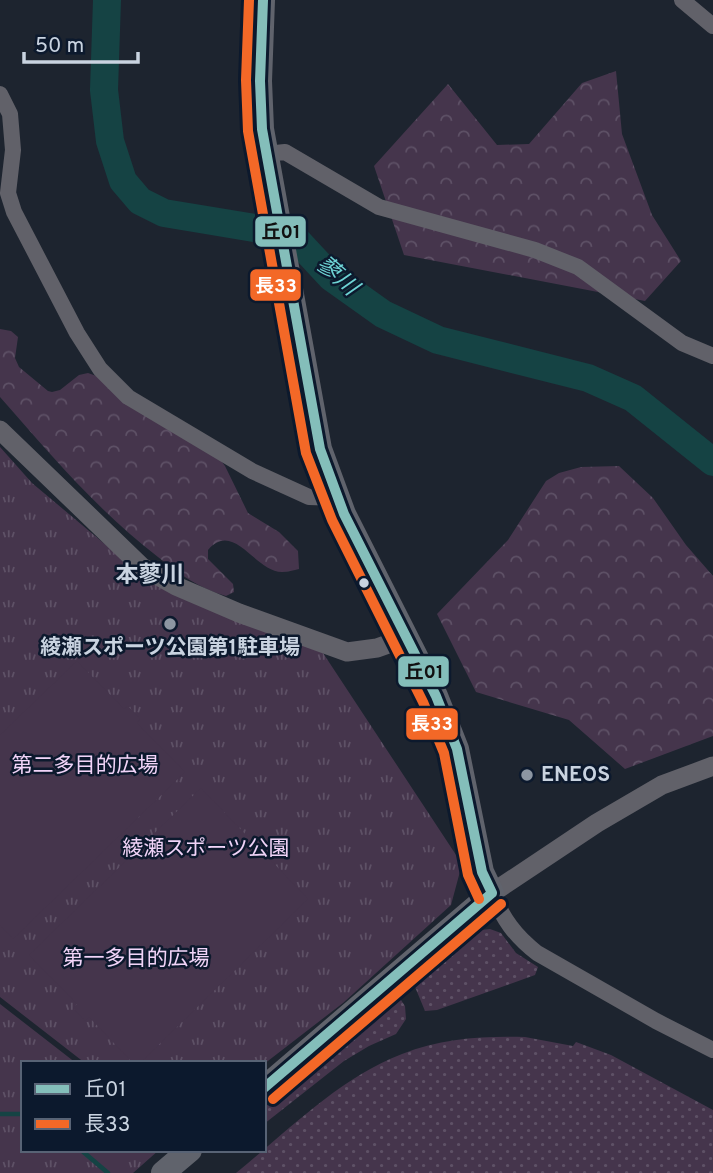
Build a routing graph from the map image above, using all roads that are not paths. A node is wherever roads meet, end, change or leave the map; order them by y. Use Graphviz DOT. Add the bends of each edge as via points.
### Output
graph roads {
  1 [pos="263,0"];
  2 [pos="682,0"];
  3 [pos="713,26"];
  4 [pos="0,94"];
  5 [pos="265,154"];
  6 [pos="713,356"];
  7 [pos="0,430"];
  8 [pos="337,498"];
  9 [pos="405,638"];
  10 [pos="710,767"];
  11 [pos="492,893"];
  12 [pos="713,1050"];
  13 [pos="266,1086"];
  14 [pos="188,1152"];
  15 [pos="163,1173"];
  1 -- 5 [label="main road" via="260,81"];
  2 -- 3 [label="street"];
  4 -- 8 [label="street" via="10,114 13,149 8,193 14,212 100,369 128,397 252,471 309,497"];
  5 -- 6 [label="street" via="285,152 379,207 535,250 578,267 682,344"];
  5 -- 8 [label="main road" via="320,449"];
  7 -- 9 [label="street" via="134,560 176,586 347,652"];
  8 -- 9 [label="main road"];
  9 -- 11 [label="main road" via="457,749 482,872"];
  10 -- 11 [label="street" via="662,785"];
  11 -- 12 [label="street" via="502,918 537,953"];
  11 -- 13 [label="main road"];
  14 -- 15 [label="main road"];
}
